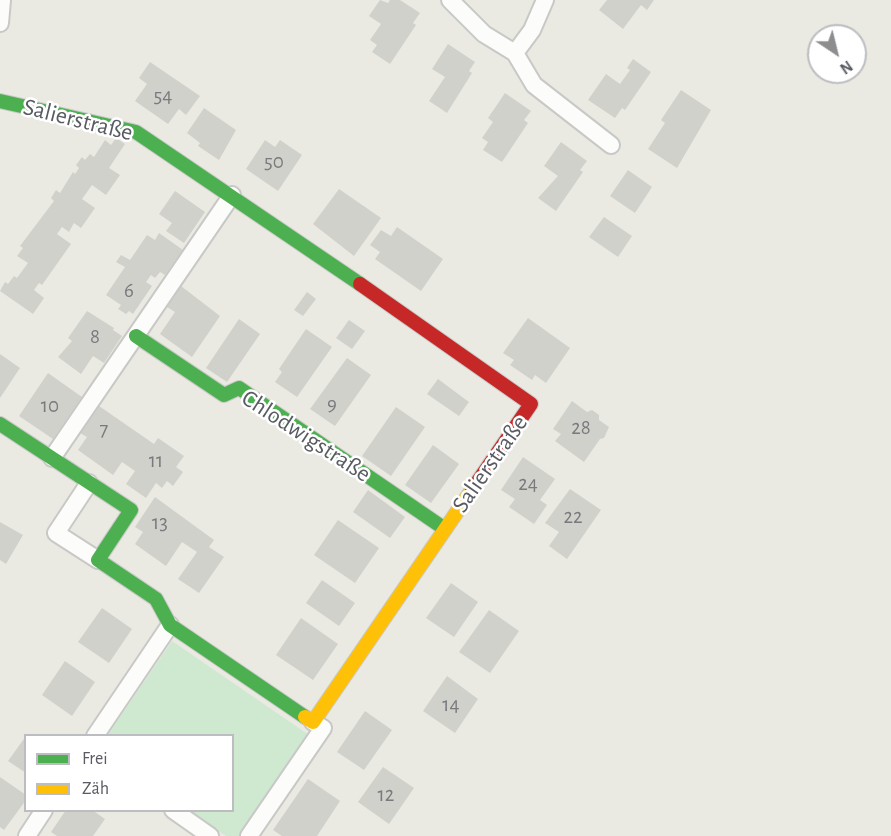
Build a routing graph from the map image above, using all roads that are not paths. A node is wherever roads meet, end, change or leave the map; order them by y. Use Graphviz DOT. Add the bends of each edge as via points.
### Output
graph roads {
  1 [pos="2,0"];
  2 [pos="450,0"];
  3 [pos="545,0"];
  4 [pos="0,23"];
  5 [pos="514,53"];
  6 [pos="0,101"];
  7 [pos="611,145"];
  8 [pos="232,195"];
  9 [pos="136,336"];
  10 [pos="0,424"];
  11 [pos="52,458"];
  12 [pos="89,483"];
  13 [pos="445,529"];
  14 [pos="98,560"];
  15 [pos="170,625"];
  16 [pos="313,722"];
  17 [pos="96,734"];
  18 [pos="43,812"];
  19 [pos="176,812"];
  20 [pos="27,836"];
  21 [pos="210,836"];
  22 [pos="249,836"];
  1 -- 4 [label="street"];
  2 -- 5 [label="street" via="484,34"];
  3 -- 5 [label="street" via="532,30"];
  5 -- 7 [label="street" via="534,85"];
  6 -- 8 [label="street, Salierstraße" via="136,132"];
  8 -- 9 [label="street"];
  8 -- 13 [label="street, Salierstraße" via="531,404"];
  9 -- 11 [label="street"];
  9 -- 13 [label="street, Chlodwigstraße" via="224,395 239,388"];
  10 -- 11 [label="street"];
  11 -- 12 [label="street"];
  12 -- 14 [label="street" via="56,533"];
  12 -- 14 [label="street" via="131,510"];
  13 -- 16 [label="street, Salierstraße"];
  14 -- 15 [label="street" via="156,599"];
  15 -- 16 [label="street"];
  15 -- 17 [label="street"];
  16 -- 22 [label="street" via="322,728"];
  18 -- 20 [label="street"];
  19 -- 21 [label="street"];
}
